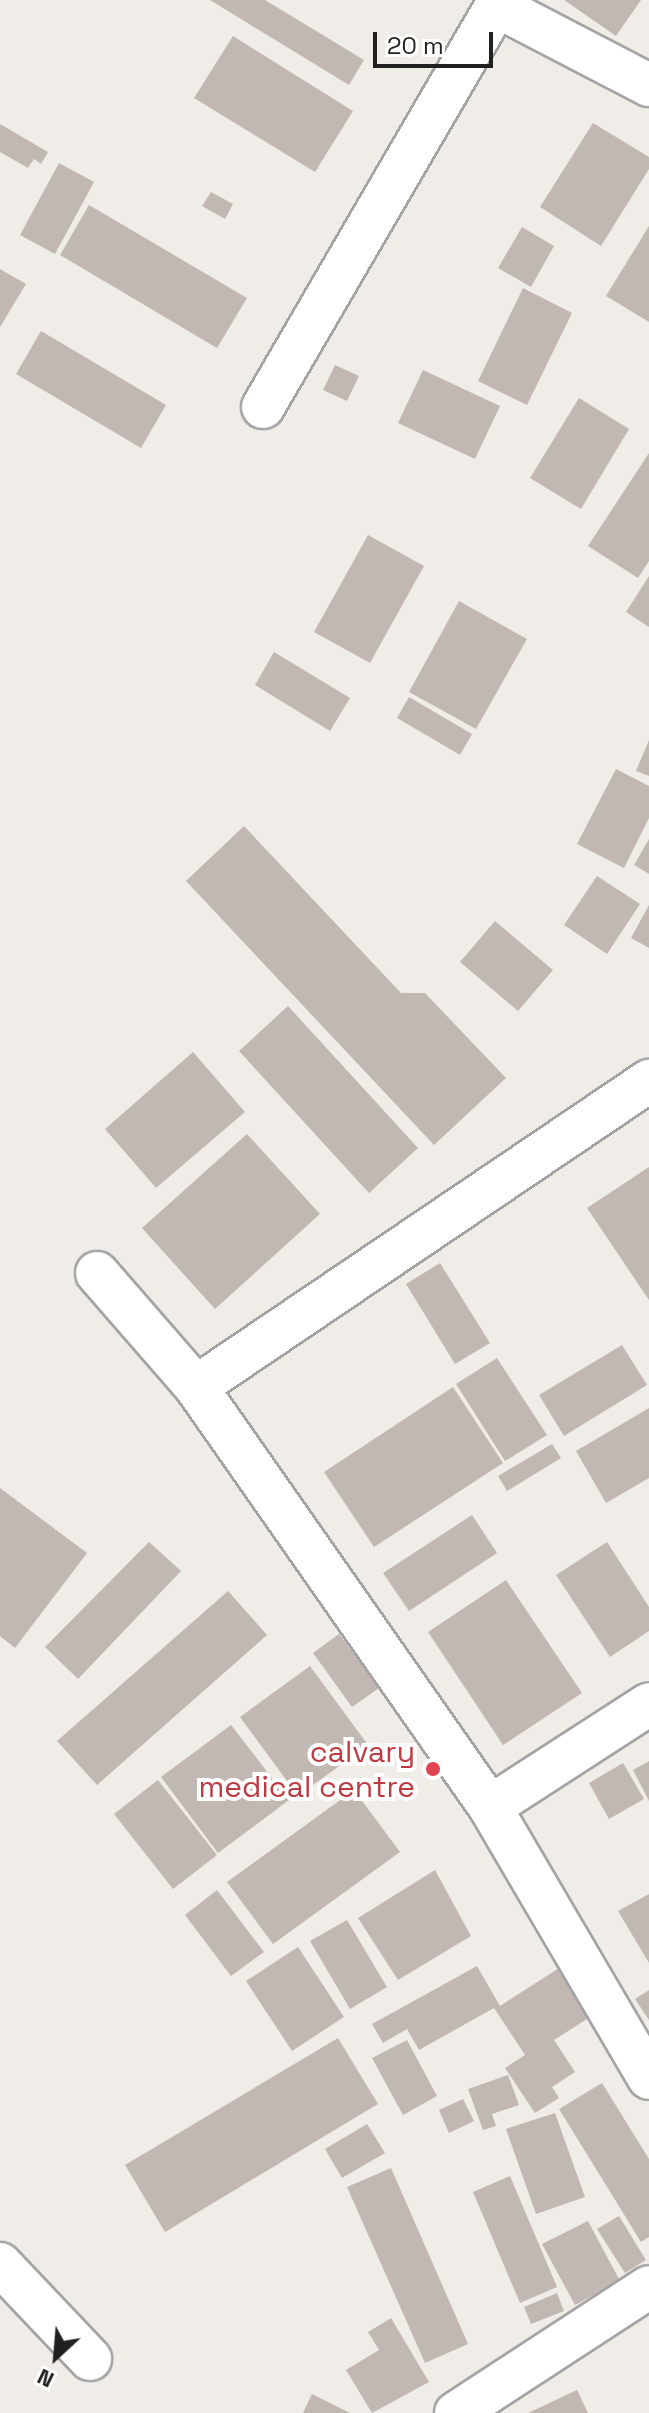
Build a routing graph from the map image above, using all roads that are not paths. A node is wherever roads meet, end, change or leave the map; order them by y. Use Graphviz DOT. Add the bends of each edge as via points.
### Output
graph roads {
  1 [pos="499,3"];
  2 [pos="649,85"];
  3 [pos="263,407"];
  4 [pos="649,1081"];
  5 [pos="97,1273"];
  6 [pos="196,1387"];
  7 [pos="649,1704"];
  8 [pos="490,1807"];
  9 [pos="649,2078"];
  10 [pos="0,2264"];
  11 [pos="649,2287"];
  12 [pos="90,2359"];
  13 [pos="456,2413"];
  1 -- 2 [label="street"];
  1 -- 3 [label="street"];
  4 -- 6 [label="street"];
  5 -- 6 [label="street"];
  6 -- 8 [label="street"];
  7 -- 8 [label="street"];
  8 -- 9 [label="street"];
  10 -- 12 [label="street"];
  11 -- 13 [label="street"];
}
